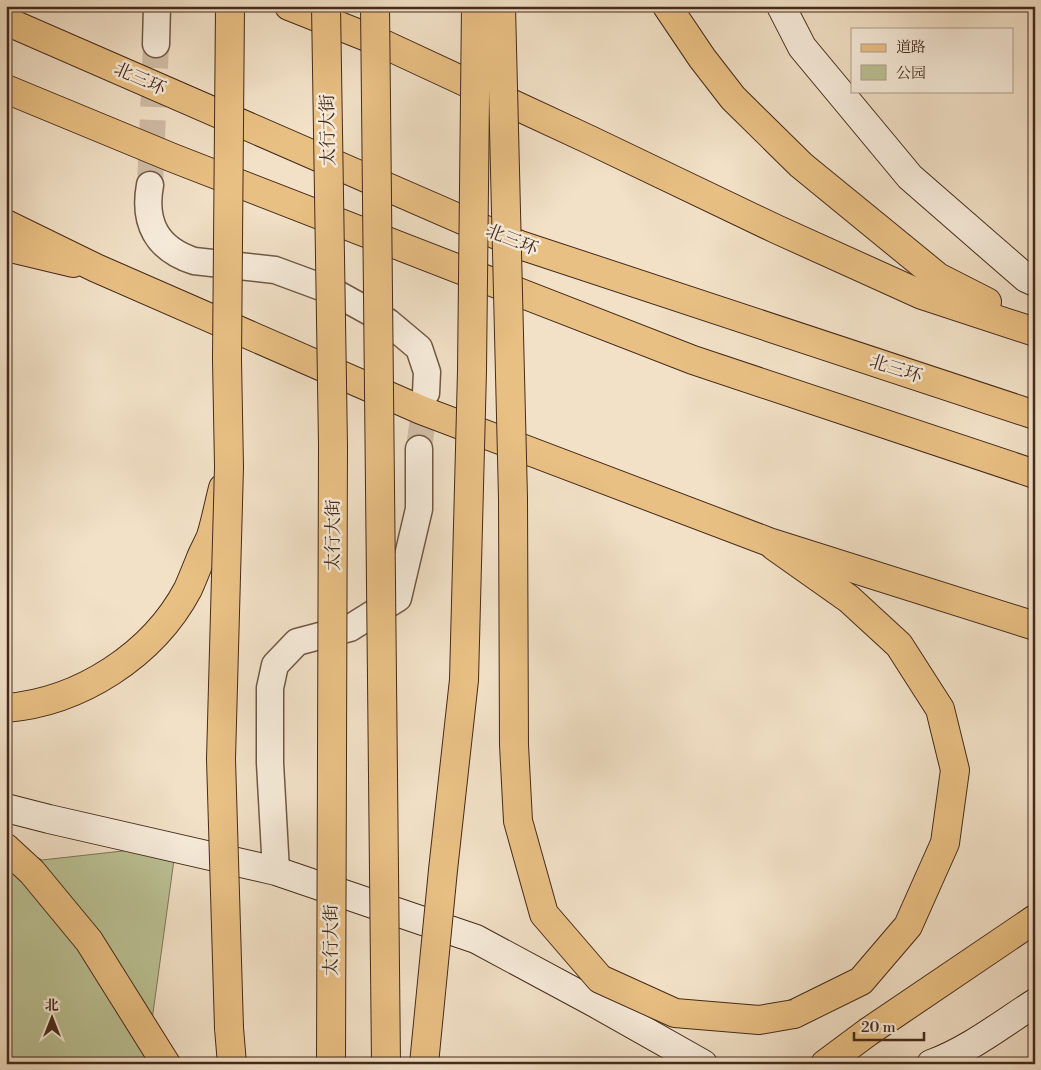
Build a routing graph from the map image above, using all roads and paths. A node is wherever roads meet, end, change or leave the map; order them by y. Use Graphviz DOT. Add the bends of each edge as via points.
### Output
graph roads {
  1 [pos="157,6"];
  2 [pos="230,6"];
  3 [pos="289,6"];
  4 [pos="326,6"];
  5 [pos="375,6"];
  6 [pos="476,6"];
  7 [pos="501,6"];
  8 [pos="667,6"];
  9 [pos="781,6"];
  10 [pos="6,21"];
  11 [pos="156,44"];
  12 [pos="6,90"];
  13 [pos="150,185"];
  14 [pos="6,224"];
  15 [pos="6,247"];
  16 [pos="96,268"];
  17 [pos="1035,282"];
  18 [pos="1035,326"];
  19 [pos="1035,332"];
  20 [pos="426,393"];
  21 [pos="1035,415"];
  22 [pos="419,449"];
  23 [pos="228,467"];
  24 [pos="1035,474"];
  25 [pos="769,542"];
  26 [pos="1035,626"];
  27 [pos="6,708"];
  28 [pos="6,808"];
  29 [pos="6,848"];
  30 [pos="276,870"];
  31 [pos="1035,919"];
  32 [pos="1035,1003"];
  33 [pos="166,1064"];
  34 [pos="232,1064"];
  35 [pos="331,1064"];
  36 [pos="386,1064"];
  37 [pos="424,1064"];
  38 [pos="703,1064"];
  39 [pos="825,1064"];
  40 [pos="931,1064"];
  1 -- 11 [label="street"];
  2 -- 23 [label="main road, bridge"];
  3 -- 19 [label="main road" via="377,41 922,295"];
  4 -- 35 [label="main road, 太行大街, bridge" via="333,445"];
  5 -- 36 [label="main road, bridge"];
  6 -- 37 [label="main road, bridge" via="464,680"];
  7 -- 25 [label="main road, bridge" via="518,821 544,914 600,979 675,1013 759,1020 794,1014 861,981 908,926 945,843 954,770 940,710 899,645 849,599"];
  8 -- 18 [label="main road" via="733,98 801,165 938,277"];
  9 -- 17 [label="main road" via="802,47 910,178 1026,278"];
  10 -- 21 [label="main road, 北三环" via="520,245"];
  12 -- 24 [label="main road" via="693,360"];
  13 -- 20 [label="street" via="148,212 151,225 174,252 194,261 275,270 332,291 388,322 419,348 428,372"];
  14 -- 16 [label="main road"];
  15 -- 16 [label="main road"];
  16 -- 25 [label="main road" via="421,410"];
  22 -- 30 [label="street" via="419,508 398,598 350,628 297,642 275,664 270,688 270,762"];
  23 -- 27 [label="main road" via="210,536 188,589 157,632 138,651 94,682 45,701"];
  23 -- 34 [label="main road, bridge" via="221,759 228,1028"];
  25 -- 26 [label="main road"];
  28 -- 30 [label="main road"];
  29 -- 33 [label="main road" via="32,872 89,941"];
  30 -- 38 [label="main road" via="476,939"];
  31 -- 39 [label="main road"];
  32 -- 40 [label="main road" via="970,1045"];
}
